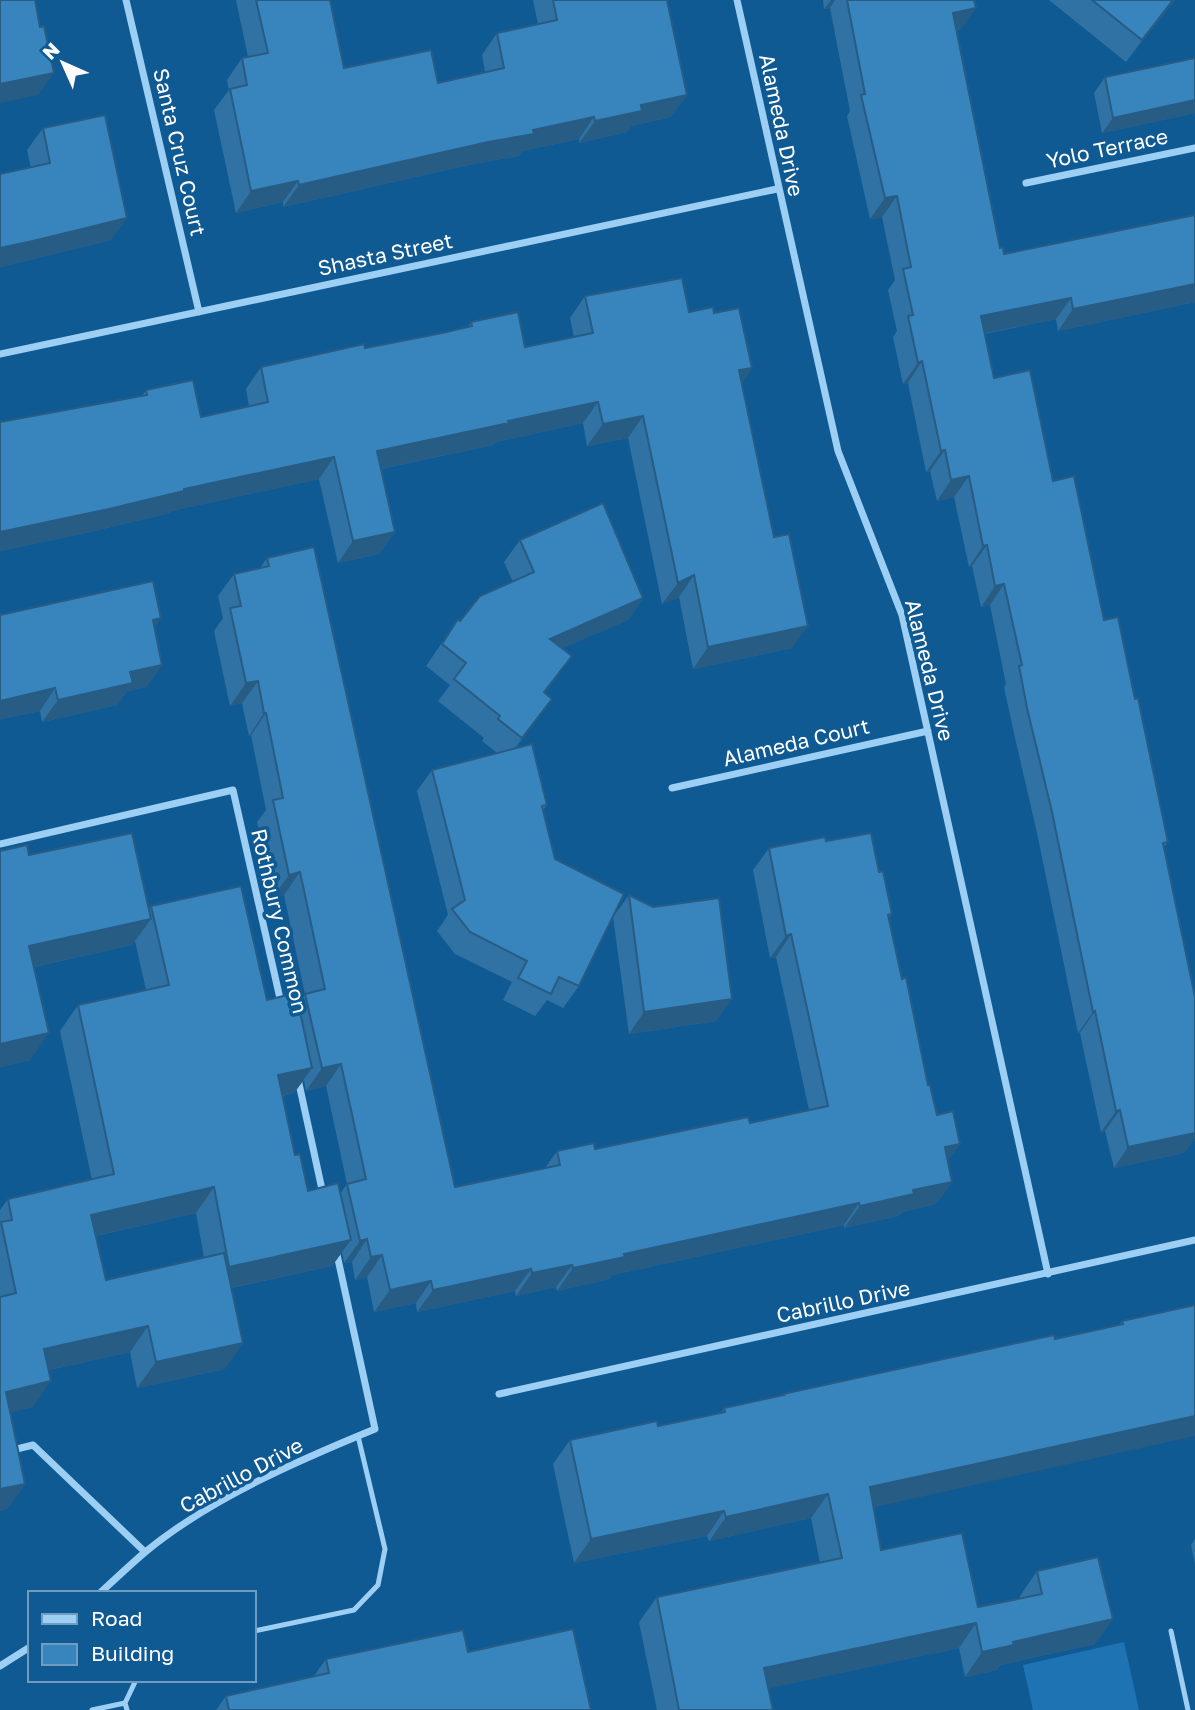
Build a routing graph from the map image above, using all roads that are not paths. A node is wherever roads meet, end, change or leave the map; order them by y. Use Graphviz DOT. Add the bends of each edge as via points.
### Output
graph roads {
  1 [pos="126,0"];
  2 [pos="737,0"];
  3 [pos="1195,148"];
  4 [pos="1026,183"];
  5 [pos="778,189"];
  6 [pos="199,312"];
  7 [pos="0,354"];
  8 [pos="928,730"];
  9 [pos="672,788"];
  10 [pos="0,844"];
  11 [pos="282,1007"];
  12 [pos="297,1075"];
  13 [pos="324,1198"];
  14 [pos="333,1238"];
  15 [pos="1195,1240"];
  16 [pos="1048,1273"];
  17 [pos="499,1394"];
  18 [pos="358,1436"];
  19 [pos="0,1453"];
  20 [pos="145,1552"];
  21 [pos="102,1591"];
  22 [pos="256,1631"];
  23 [pos="1171,1631"];
  24 [pos="28,1648"];
  25 [pos="0,1666"];
  26 [pos="135,1682"];
  27 [pos="126,1707"];
  28 [pos="92,1710"];
  29 [pos="1188,1710"];
  1 -- 6 [label="street, Santa Cruz Court"];
  2 -- 5 [label="street, Alameda Drive"];
  3 -- 4 [label="street, Yolo Terrace"];
  5 -- 6 [label="street, Shasta Street"];
  5 -- 8 [label="street, Alameda Drive" via="838,451 902,615"];
  6 -- 7 [label="street, Shasta Street"];
  8 -- 9 [label="street, Alameda Court"];
  8 -- 16 [label="street, Alameda Drive"];
  10 -- 11 [label="street, Rothbury Common" via="233,790"];
  12 -- 13 [label="street"];
  14 -- 18 [label="street, Cabrillo Drive" via="375,1429"];
  15 -- 16 [label="street, Cabrillo Drive"];
  16 -- 17 [label="street, Cabrillo Drive"];
  18 -- 20 [label="street, Cabrillo Drive" via="214,1505"];
  18 -- 22 [label="lane" via="385,1549 377,1585 354,1609"];
  19 -- 20 [label="street" via="33,1446"];
  20 -- 21 [label="street, Cabrillo Drive"];
  23 -- 29 [label="lane"];
  24 -- 25 [label="street"];
  26 -- 27 [label="lane"];
  27 -- 28 [label="lane"];
}
